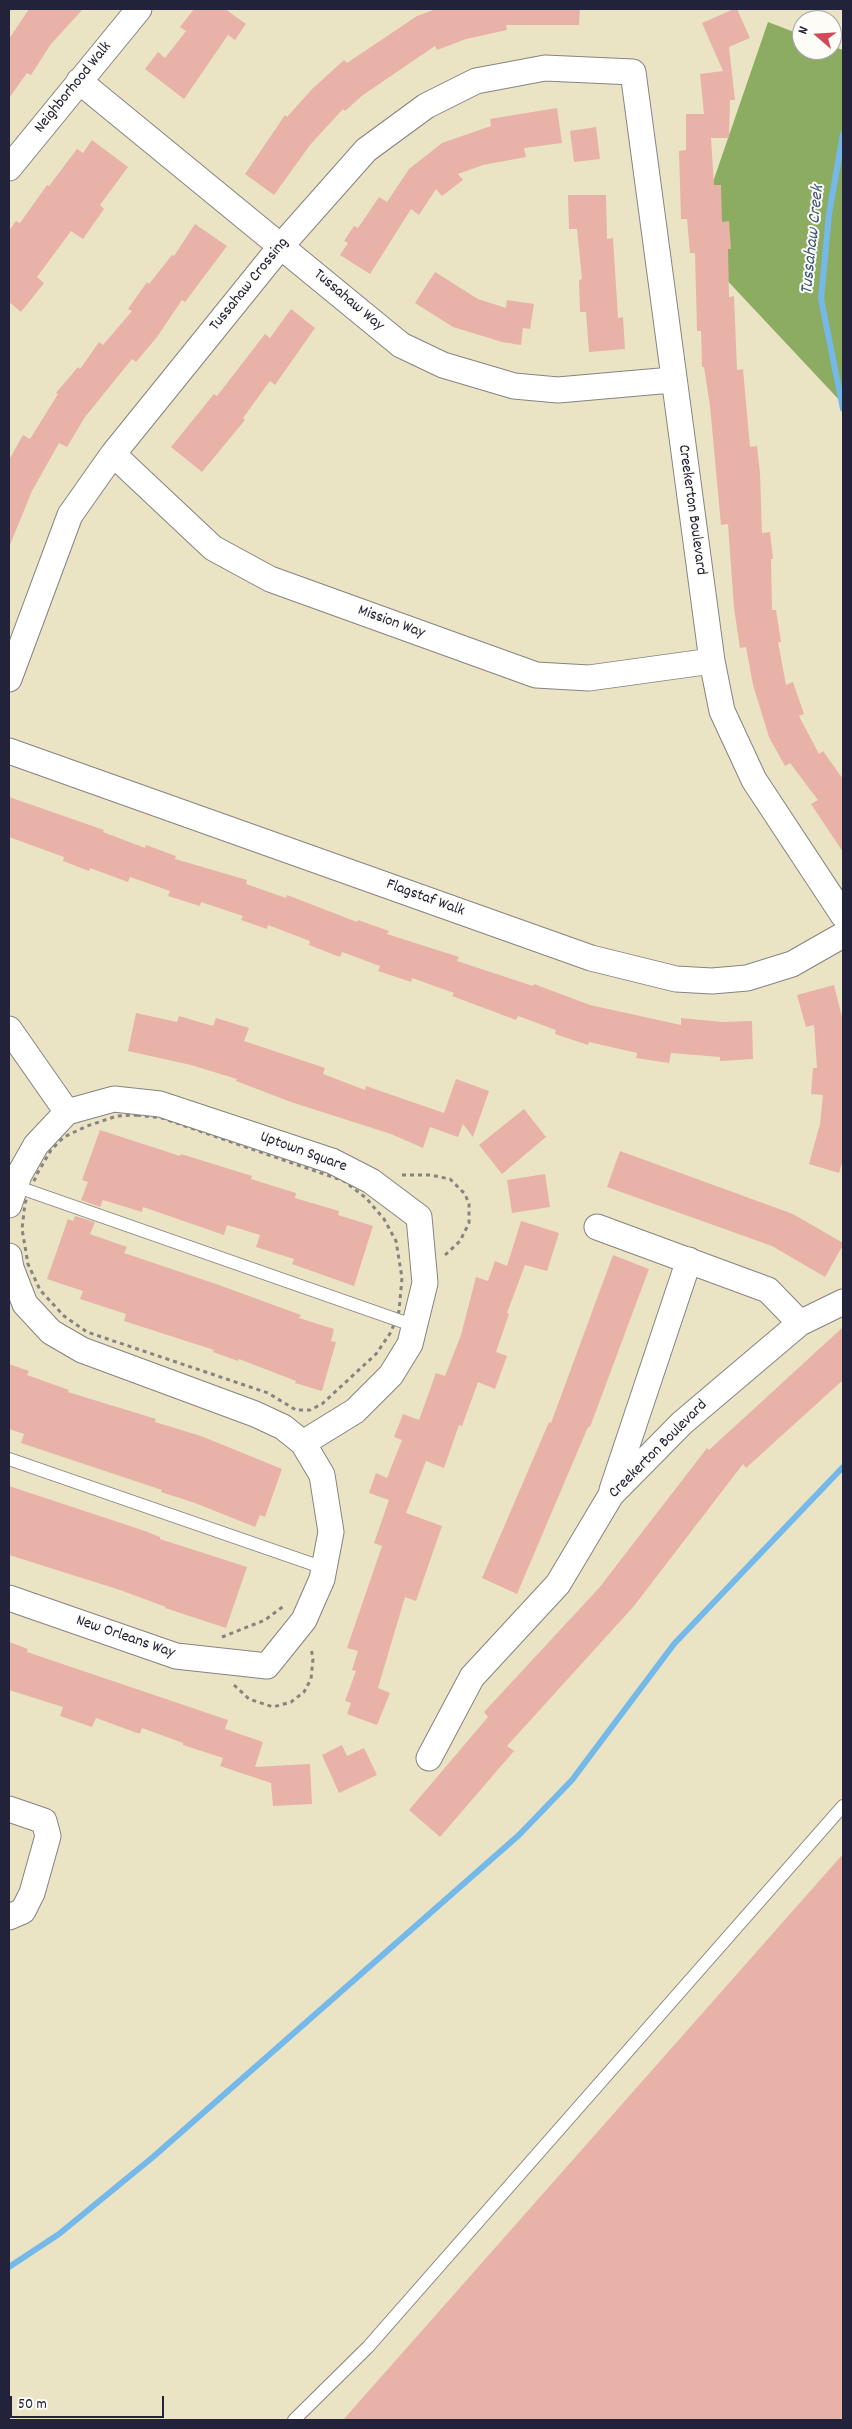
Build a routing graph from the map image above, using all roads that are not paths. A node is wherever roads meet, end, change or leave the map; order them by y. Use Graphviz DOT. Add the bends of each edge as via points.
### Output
graph roads {
  1 [pos="139,9"];
  2 [pos="633,72"];
  3 [pos="80,80"];
  4 [pos="9,168"];
  5 [pos="281,246"];
  6 [pos="672,380"];
  7 [pos="113,454"];
  8 [pos="712,660"];
  9 [pos="9,679"];
  10 [pos="9,751"];
  11 [pos="843,915"];
  12 [pos="843,935"];
  13 [pos="9,1029"];
  14 [pos="67,1112"];
  15 [pos="12,1196"];
  16 [pos="597,1227"];
  17 [pos="9,1256"];
  18 [pos="689,1260"];
  19 [pos="843,1302"];
  20 [pos="800,1323"];
  21 [pos="415,1326"];
  22 [pos="303,1443"];
  23 [pos="9,1459"];
  24 [pos="610,1495"];
  25 [pos="324,1568"];
  26 [pos="9,1598"];
  27 [pos="429,1758"];
  28 [pos="843,1806"];
  29 [pos="9,1809"];
  30 [pos="9,1917"];
  31 [pos="294,2420"];
  1 -- 3 [label="street, Neighborhood Walk"];
  2 -- 5 [label="street, Tussahaw Crossing" via="545,68 467,85 426,106 366,150"];
  2 -- 6 [label="street, Creekerton Boulevard"];
  3 -- 4 [label="street, Neighborhood Walk"];
  3 -- 5 [label="street, Tussahaw Way"];
  5 -- 6 [label="street, Tussahaw Way" via="401,345 478,377 514,386 558,390"];
  5 -- 7 [label="street, Tussahaw Crossing"];
  6 -- 8 [label="street, Creekerton Boulevard"];
  7 -- 8 [label="street, Mission Way" via="213,548 270,579 536,675 589,678"];
  7 -- 9 [label="street, Tussahaw Crossing" via="70,515"];
  8 -- 11 [label="street, Creekerton Boulevard" via="722,711 754,780"];
  10 -- 12 [label="street, Flagstaf Walk" via="582,955 676,979 712,981 747,978 792,964"];
  13 -- 14 [label="street"];
  14 -- 15 [label="street" via="36,1145 19,1175"];
  14 -- 21 [label="street, Uptown Square" via="114,1099 160,1104 332,1160 371,1181 419,1217 425,1283"];
  15 -- 21 [label="lane"];
  16 -- 18 [label="street"];
  17 -- 22 [label="street" via="25,1304 51,1332 82,1350 255,1414 283,1427"];
  18 -- 20 [label="street" via="768,1290"];
  18 -- 24 [label="street"];
  19 -- 20 [label="street, Creekerton Boulevard"];
  20 -- 24 [label="street, Creekerton Boulevard" via="682,1423"];
  21 -- 22 [label="street, Uptown Square" via="410,1344 391,1375 355,1411"];
  22 -- 25 [label="street, New Orleans Way" via="322,1475 327,1500 331,1532"];
  23 -- 25 [label="lane"];
  24 -- 27 [label="street, Creekerton Boulevard" via="558,1584 472,1677"];
  25 -- 26 [label="street, New Orleans Way" via="304,1620 267,1666 176,1656"];
  28 -- 31 [label="lane" via="368,2346"];
  29 -- 30 [label="street" via="44,1821 48,1836 23,1911"];
}
